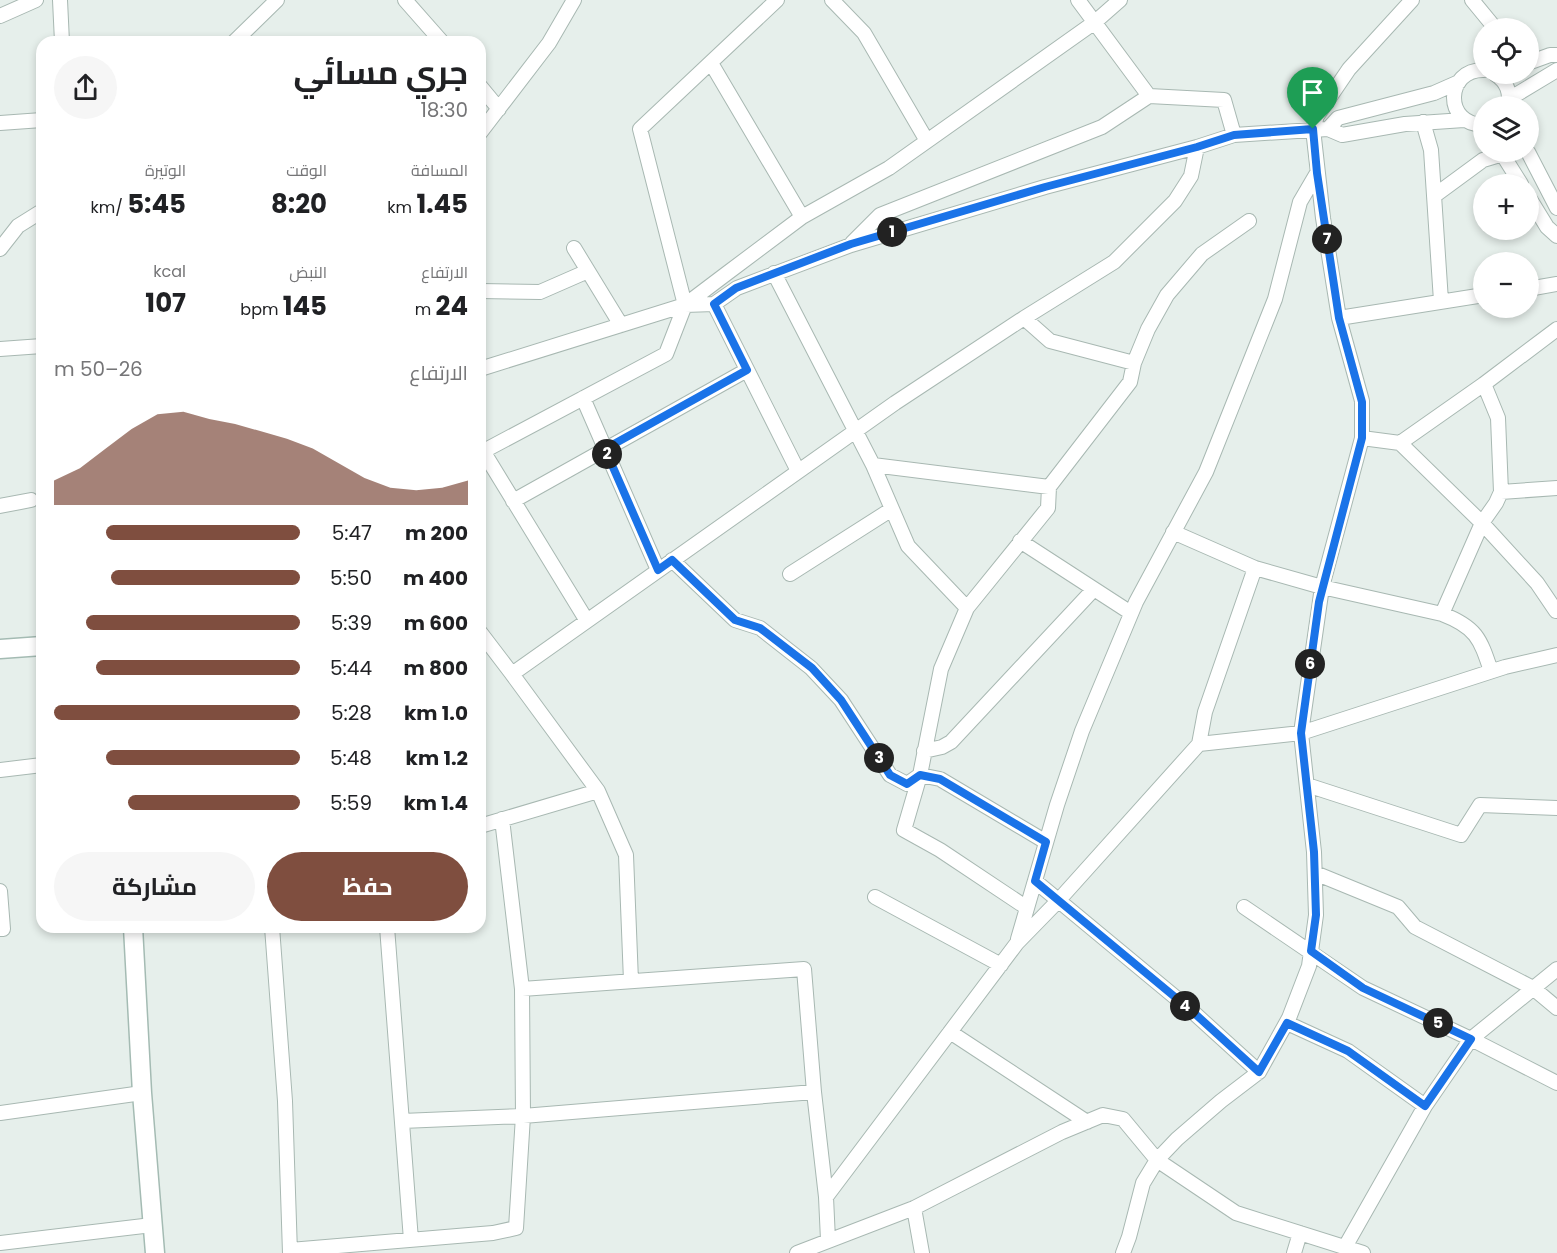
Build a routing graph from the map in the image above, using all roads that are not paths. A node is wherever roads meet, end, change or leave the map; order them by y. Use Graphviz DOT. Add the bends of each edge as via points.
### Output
graph roads {
  1 [pos="36,0"];
  2 [pos="60,0"];
  3 [pos="277,0"];
  4 [pos="405,0"];
  5 [pos="574,0"];
  6 [pos="777,0"];
  7 [pos="832,0"];
  8 [pos="1078,0"];
  9 [pos="1120,0"];
  10 [pos="1412,0"];
  11 [pos="1472,0"];
  12 [pos="0,16"];
  13 [pos="1487,18"];
  14 [pos="1095,22"];
  15 [pos="63,36"];
  16 [pos="240,36"];
  17 [pos="436,36"];
  18 [pos="1557,56"];
  19 [pos="1539,59"];
  20 [pos="711,63"];
  21 [pos="1557,70"];
  22 [pos="1473,72"];
  23 [pos="1459,82"];
  24 [pos="486,93"];
  25 [pos="1149,96"];
  26 [pos="1520,96"];
  27 [pos="499,109"];
  28 [pos="36,120"];
  29 [pos="1464,120"];
  30 [pos="1423,122"];
  31 [pos="0,123"];
  32 [pos="1473,124"];
  33 [pos="486,125"];
  34 [pos="1313,129"];
  35 [pos="1328,129"];
  36 [pos="1234,135"];
  37 [pos="927,141"];
  38 [pos="1197,147"];
  39 [pos="1480,162"];
  40 [pos="1533,162"];
  41 [pos="1317,173"];
  42 [pos="1434,196"];
  43 [pos="1557,208"];
  44 [pos="1539,214"];
  45 [pos="36,215"];
  46 [pos="802,217"];
  47 [pos="1249,222"];
  48 [pos="1557,236"];
  49 [pos="851,244"];
  50 [pos="574,248"];
  51 [pos="0,249"];
  52 [pos="588,271"];
  53 [pos="774,273"];
  54 [pos="1557,284"];
  55 [pos="1539,287"];
  56 [pos="486,291"];
  57 [pos="1473,297"];
  58 [pos="1441,302"];
  59 [pos="714,304"];
  60 [pos="685,305"];
  61 [pos="1024,318"];
  62 [pos="1339,318"];
  63 [pos="621,325"];
  64 [pos="1557,329"];
  65 [pos="36,346"];
  66 [pos="0,349"];
  67 [pos="1134,363"];
  68 [pos="486,367"];
  69 [pos="747,370"];
  70 [pos="1484,384"];
  71 [pos="583,398"];
  72 [pos="855,431"];
  73 [pos="1362,438"];
  74 [pos="1400,443"];
  75 [pos="486,449"];
  76 [pos="605,449"];
  77 [pos="486,460"];
  78 [pos="873,465"];
  79 [pos="798,471"];
  80 [pos="1049,487"];
  81 [pos="1557,488"];
  82 [pos="1501,492"];
  83 [pos="31,500"];
  84 [pos="513,501"];
  85 [pos="0,506"];
  86 [pos="892,509"];
  87 [pos="1482,523"];
  88 [pos="1173,532"];
  89 [pos="1020,541"];
  90 [pos="672,560"];
  91 [pos="1255,568"];
  92 [pos="658,570"];
  93 [pos="790,574"];
  94 [pos="1322,587"];
  95 [pos="1094,590"];
  96 [pos="967,608"];
  97 [pos="1556,611"];
  98 [pos="1131,613"];
  99 [pos="1442,614"];
  100 [pos="587,621"];
  101 [pos="36,646"];
  102 [pos="0,649"];
  103 [pos="486,649"];
  104 [pos="1557,655"];
  105 [pos="1491,671"];
  106 [pos="512,674"];
  107 [pos="1301,733"];
  108 [pos="1199,744"];
  109 [pos="924,751"];
  110 [pos="36,766"];
  111 [pos="0,770"];
  112 [pos="920,775"];
  113 [pos="1307,785"];
  114 [pos="598,791"];
  115 [pos="1557,808"];
  116 [pos="502,819"];
  117 [pos="486,824"];
  118 [pos="1046,842"];
  119 [pos="1315,873"];
  120 [pos="1035,881"];
  121 [pos="0,891"];
  122 [pos="875,897"];
  123 [pos="1058,901"];
  124 [pos="1244,907"];
  125 [pos="1027,908"];
  126 [pos="0,929"];
  127 [pos="133,933"];
  128 [pos="272,933"];
  129 [pos="387,933"];
  130 [pos="1017,943"];
  131 [pos="1311,951"];
  132 [pos="1000,965"];
  133 [pos="1557,969"];
  134 [pos="631,981"];
  135 [pos="1533,988"];
  136 [pos="522,989"];
  137 [pos="1557,1008"];
  138 [pos="1287,1023"];
  139 [pos="950,1032"];
  140 [pos="1471,1039"];
  141 [pos="1259,1072"];
  142 [pos="1557,1083"];
  143 [pos="814,1092"];
  144 [pos="142,1093"];
  145 [pos="1425,1106"];
  146 [pos="0,1113"];
  147 [pos="523,1116"];
  148 [pos="402,1121"];
  149 [pos="1087,1122"];
  150 [pos="1157,1160"];
  151 [pos="826,1197"];
  152 [pos="914,1208"];
  153 [pos="152,1225"];
  154 [pos="1300,1233"];
  155 [pos="411,1240"];
  156 [pos="828,1240"];
  157 [pos="0,1243"];
  158 [pos="26,1247"];
  159 [pos="1345,1247"];
  160 [pos="290,1251"];
  161 [pos="155,1253"];
  162 [pos="797,1253"];
  163 [pos="922,1253"];
  164 [pos="1123,1253"];
  165 [pos="1294,1253"];
  166 [pos="1363,1253"];
  1 -- 12 [label="street"];
  2 -- 15 [label="street"];
  3 -- 16 [label="street"];
  4 -- 17 [label="street"];
  5 -- 27 [label="street" via="549,43"];
  6 -- 20 [label="street"];
  7 -- 37 [label="street" via="864,33"];
  8 -- 14 [label="street"];
  9 -- 14 [label="street"];
  10 -- 34 [label="street" via="1349,69 1317,116"];
  11 -- 13 [label="street"];
  14 -- 25 [label="street"];
  14 -- 37 [label="street"];
  18 -- 19 [label="street"];
  20 -- 46 [label="street"];
  20 -- 60 [label="street" via="640,129"];
  21 -- 26 [label="street"];
  22 -- 23 [label="street"];
  23 -- 29 [label="street" via="1453,94 1454,104"];
  23 -- 35 [label="street" via="1434,93 1338,117"];
  24 -- 27 [label="street"];
  25 -- 36 [label="street" via="1224,100"];
  25 -- 49 [label="street" via="1102,127 880,215"];
  27 -- 33 [label="street"];
  28 -- 31 [label="street"];
  29 -- 30 [label="street"];
  29 -- 32 [label="street"];
  30 -- 35 [label="street" via="1342,135"];
  30 -- 42 [label="street" via="1431,150"];
  34 -- 35 [label="street"];
  34 -- 36 [label="street"];
  34 -- 41 [label="street"];
  36 -- 38 [label="street"];
  37 -- 46 [label="street" via="889,168"];
  38 -- 49 [label="street"];
  38 -- 61 [label="street" via="1191,176 1175,201 1138,239 1114,262"];
  39 -- 42 [label="street"];
  40 -- 43 [label="street"];
  41 -- 62 [label="street"];
  41 -- 88 [label="street" via="1300,202 1275,299 1219,440"];
  42 -- 58 [label="street"];
  44 -- 48 [label="street"];
  45 -- 51 [label="street" via="18,226"];
  46 -- 60 [label="street"];
  47 -- 67 [label="street" via="1202,254 1167,295"];
  49 -- 53 [label="street"];
  50 -- 52 [label="street"];
  52 -- 56 [label="street" via="540,292"];
  52 -- 63 [label="street"];
  53 -- 59 [label="street" via="736,288"];
  53 -- 72 [label="street"];
  54 -- 55 [label="street"];
  57 -- 58 [label="street"];
  58 -- 62 [label="street"];
  59 -- 60 [label="street"];
  59 -- 69 [label="street"];
  60 -- 63 [label="street"];
  60 -- 71 [label="street" via="666,354"];
  61 -- 67 [label="street" via="1050,341"];
  61 -- 72 [label="street"];
  62 -- 73 [label="street" via="1362,402"];
  63 -- 68 [label="street"];
  64 -- 70 [label="street"];
  65 -- 66 [label="street"];
  67 -- 80 [label="street" via="1130,382"];
  69 -- 76 [label="street"];
  69 -- 79 [label="street"];
  70 -- 74 [label="street"];
  70 -- 82 [label="street" via="1498,418"];
  71 -- 75 [label="street"];
  71 -- 76 [label="street"];
  72 -- 78 [label="street"];
  72 -- 79 [label="street"];
  73 -- 74 [label="street"];
  73 -- 94 [label="street"];
  74 -- 87 [label="street"];
  76 -- 84 [label="street"];
  76 -- 92 [label="street"];
  77 -- 84 [label="street"];
  78 -- 80 [label="street"];
  78 -- 86 [label="street"];
  79 -- 90 [label="street"];
  80 -- 89 [label="street" via="1048,508"];
  81 -- 82 [label="street"];
  82 -- 87 [label="street"];
  83 -- 85 [label="street"];
  84 -- 100 [label="street"];
  86 -- 93 [label="street"];
  86 -- 96 [label="street" via="908,546"];
  87 -- 97 [label="street" via="1537,582"];
  87 -- 99 [label="street"];
  88 -- 91 [label="street"];
  88 -- 98 [label="street"];
  89 -- 95 [label="street"];
  89 -- 96 [label="street"];
  90 -- 92 [label="street"];
  90 -- 112 [label="street" via="735,620 760,628 812,668 841,700 890,775 907,784"];
  91 -- 94 [label="street"];
  91 -- 108 [label="street" via="1205,712"];
  92 -- 100 [label="street"];
  94 -- 99 [label="street"];
  94 -- 107 [label="street"];
  95 -- 98 [label="street"];
  95 -- 109 [label="street" via="951,742"];
  96 -- 109 [label="street" via="941,669"];
  98 -- 118 [label="street" via="1082,731"];
  99 -- 105 [label="street" via="1461,621 1472,631 1482,644"];
  100 -- 106 [label="street"];
  101 -- 102 [label="main road"];
  103 -- 106 [label="street"];
  104 -- 105 [label="street"];
  105 -- 107 [label="street"];
  106 -- 114 [label="street"];
  107 -- 108 [label="street"];
  107 -- 113 [label="street"];
  108 -- 123 [label="street"];
  109 -- 112 [label="street"];
  110 -- 111 [label="street"];
  112 -- 118 [label="street" via="940,779"];
  112 -- 125 [label="street" via="904,830"];
  113 -- 115 [label="street" via="1461,835 1480,805"];
  113 -- 119 [label="street"];
  114 -- 116 [label="street"];
  114 -- 134 [label="street" via="626,855"];
  116 -- 117 [label="street"];
  116 -- 136 [label="street"];
  118 -- 120 [label="street"];
  119 -- 131 [label="street" via="1316,915"];
  119 -- 135 [label="street" via="1398,907 1416,927"];
  120 -- 123 [label="street"];
  120 -- 125 [label="street"];
  121 -- 126 [label="street"];
  122 -- 132 [label="street"];
  123 -- 130 [label="street"];
  123 -- 141 [label="street"];
  124 -- 131 [label="street"];
  125 -- 130 [label="street"];
  127 -- 144 [label="main road"];
  128 -- 160 [label="street" via="285,1101"];
  129 -- 148 [label="street"];
  130 -- 132 [label="street"];
  131 -- 138 [label="street"];
  131 -- 140 [label="street" via="1363,988"];
  132 -- 139 [label="street"];
  133 -- 135 [label="street"];
  134 -- 136 [label="street"];
  134 -- 143 [label="street" via="804,969"];
  135 -- 137 [label="street"];
  135 -- 140 [label="street"];
  136 -- 147 [label="street"];
  138 -- 141 [label="street"];
  138 -- 145 [label="street" via="1348,1051"];
  139 -- 149 [label="street"];
  139 -- 151 [label="street"];
  140 -- 142 [label="street"];
  140 -- 145 [label="street"];
  141 -- 150 [label="street"];
  143 -- 147 [label="street"];
  143 -- 151 [label="street"];
  144 -- 146 [label="street"];
  144 -- 153 [label="main road"];
  145 -- 159 [label="street"];
  147 -- 148 [label="street"];
  147 -- 155 [label="street" via="516,1228"];
  148 -- 155 [label="street"];
  149 -- 150 [label="street" via="1103,1115 1124,1119"];
  149 -- 152 [label="street"];
  150 -- 154 [label="street" via="1236,1213"];
  150 -- 164 [label="street" via="1143,1183"];
  151 -- 156 [label="street"];
  152 -- 156 [label="street"];
  152 -- 163 [label="street"];
  153 -- 158 [label="street"];
  153 -- 161 [label="main road"];
  154 -- 159 [label="street"];
  154 -- 165 [label="street"];
  155 -- 160 [label="street"];
  156 -- 162 [label="street"];
  157 -- 158 [label="street"];
  159 -- 166 [label="street"];
}
